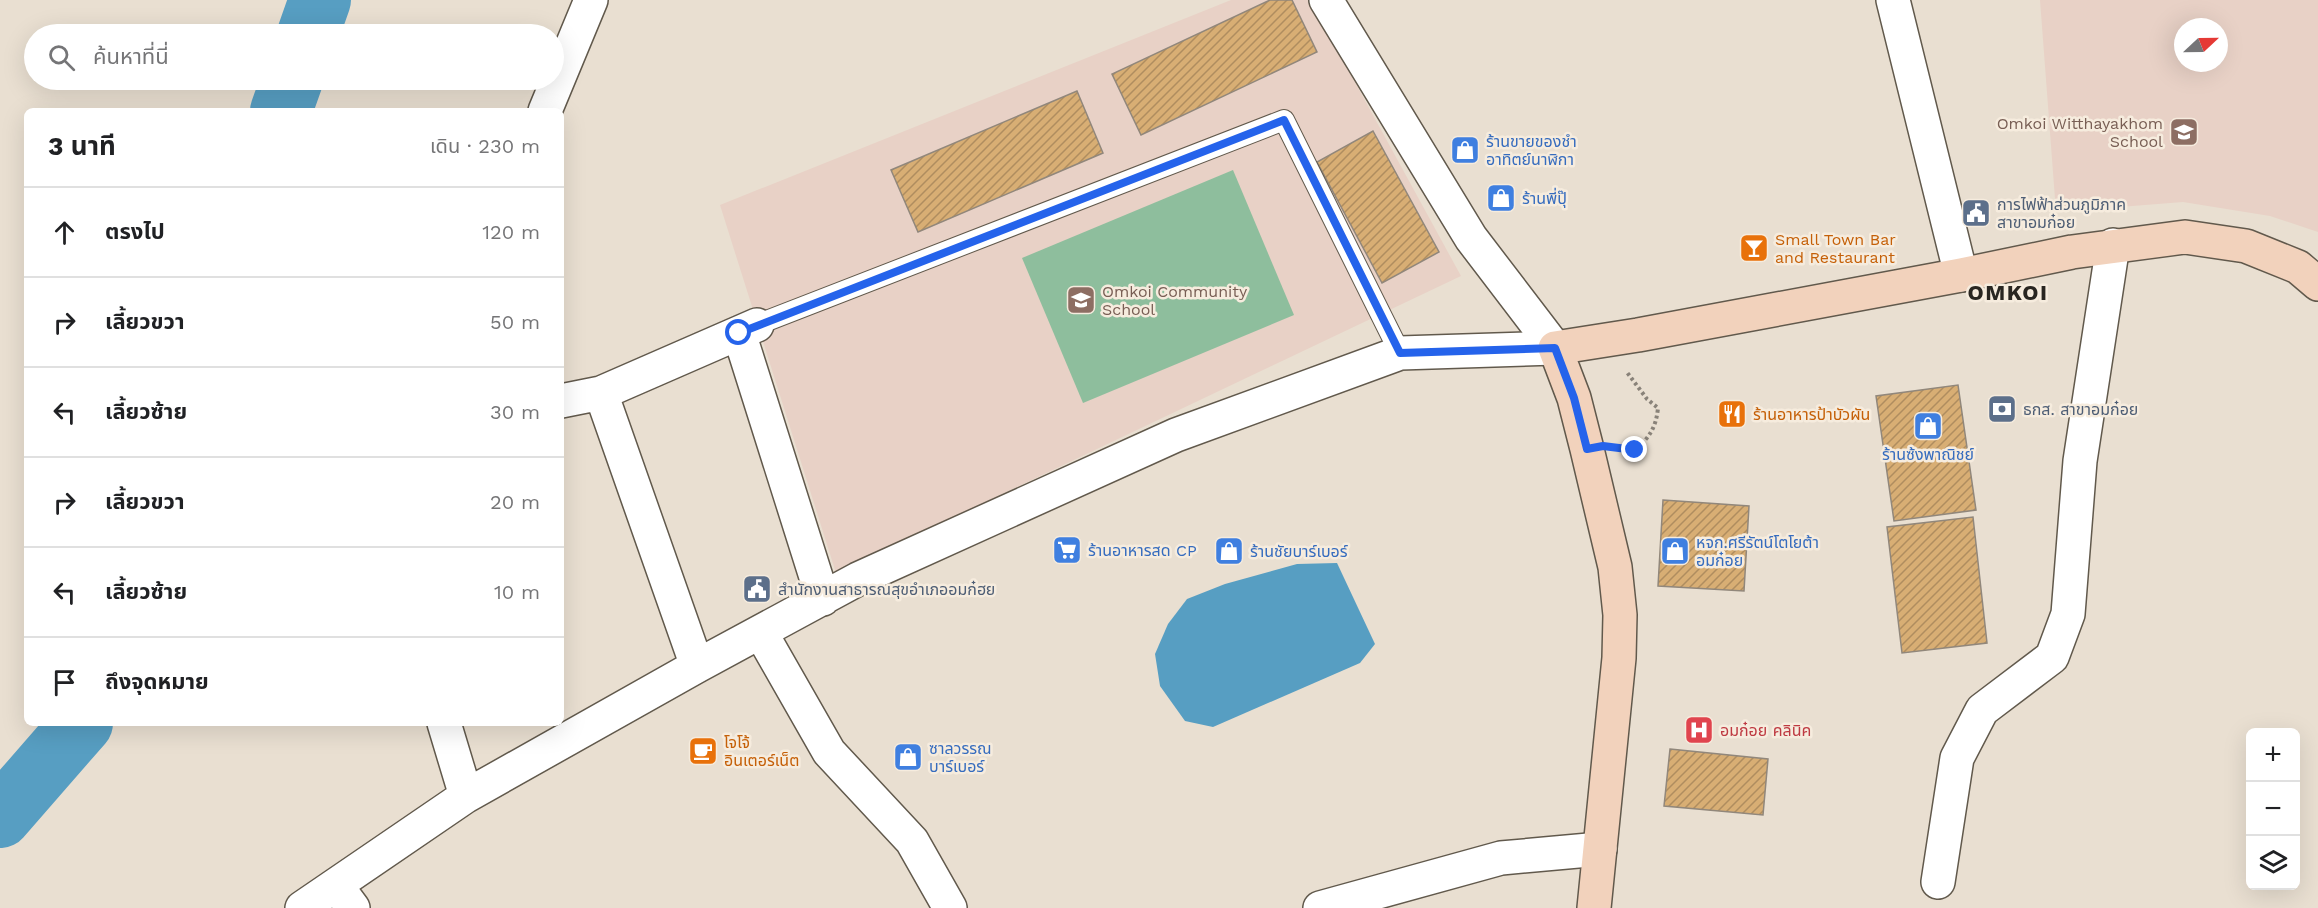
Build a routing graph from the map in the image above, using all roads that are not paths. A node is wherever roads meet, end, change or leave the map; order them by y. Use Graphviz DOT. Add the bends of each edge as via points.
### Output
graph roads {
  1 [pos="591,0"];
  2 [pos="1326,0"];
  3 [pos="1893,0"];
  4 [pos="564,65"];
  5 [pos="554,90"];
  6 [pos="546,108"];
  7 [pos="2113,245"];
  8 [pos="1961,275"];
  9 [pos="2318,284"];
  10 [pos="749,328"];
  11 [pos="1555,348"];
  12 [pos="1400,353"];
  13 [pos="601,393"];
  14 [pos="564,400"];
  15 [pos="823,599"];
  16 [pos="761,633"];
  17 [pos="697,666"];
  18 [pos="445,726"];
  19 [pos="466,796"];
  20 [pos="1600,849"];
  21 [pos="1938,882"];
  22 [pos="345,896"];
  23 [pos="302,908"];
  24 [pos="950,908"];
  25 [pos="1320,908"];
  26 [pos="1594,908"];
  1 -- 4 [label="street"];
  2 -- 11 [label="street" via="1471,238"];
  3 -- 8 [label="street"];
  5 -- 6 [label="street"];
  7 -- 8 [label="main road"];
  7 -- 9 [label="main road" via="2185,237 2246,246 2298,267"];
  7 -- 21 [label="street" via="2080,461 2068,614 2052,657 1982,710 1957,758"];
  8 -- 11 [label="main road"];
  10 -- 12 [label="lane" via="1284,120"];
  10 -- 13 [label="street"];
  10 -- 15 [label="street"];
  11 -- 12 [label="street"];
  11 -- 20 [label="main road" via="1574,398 1587,449 1615,567 1620,615"];
  12 -- 15 [label="street" via="1176,435 858,579"];
  13 -- 14 [label="street"];
  13 -- 17 [label="street"];
  15 -- 16 [label="street"];
  16 -- 17 [label="street"];
  16 -- 24 [label="street" via="829,752 912,841"];
  17 -- 19 [label="street"];
  18 -- 19 [label="street"];
  19 -- 22 [label="street"];
  20 -- 25 [label="street" via="1501,858"];
  20 -- 26 [label="main road"];
  22 -- 23 [label="street"];
}
